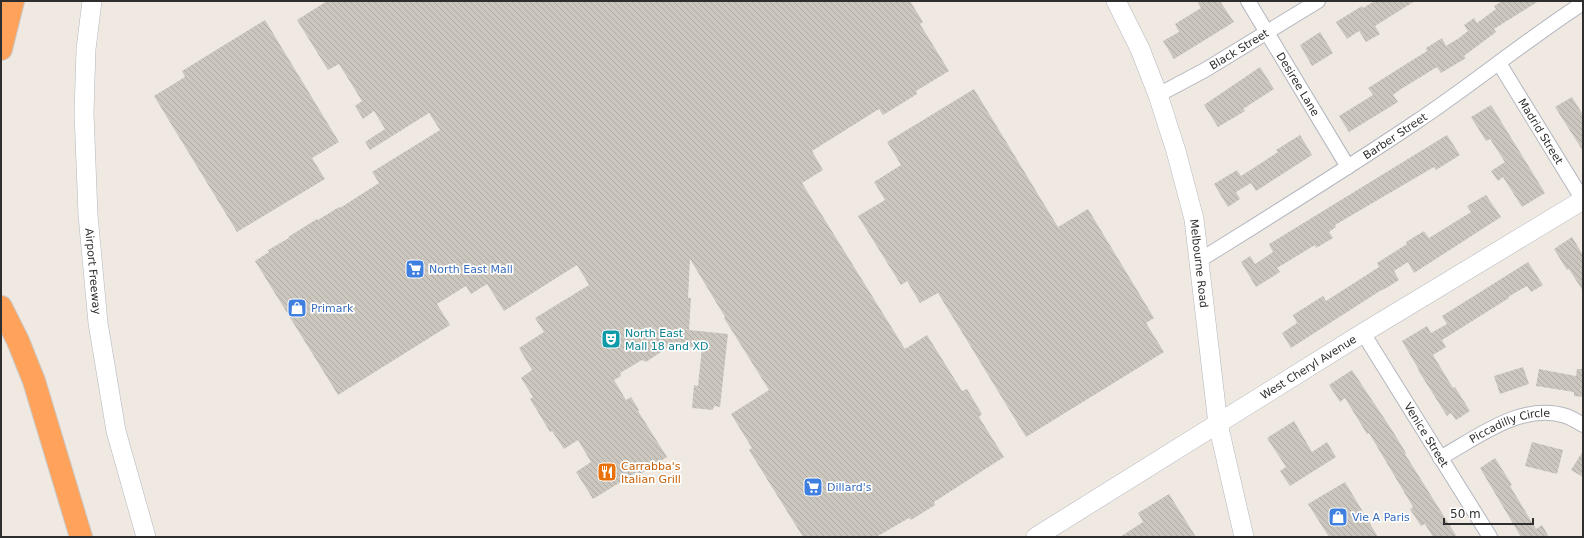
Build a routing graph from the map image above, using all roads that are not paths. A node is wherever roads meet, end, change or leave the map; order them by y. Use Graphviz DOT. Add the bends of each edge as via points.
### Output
graph roads {
  1 [pos="13,1"];
  2 [pos="92,1"];
  3 [pos="1116,1"];
  4 [pos="1248,1"];
  5 [pos="1318,1"];
  6 [pos="1583,3"];
  7 [pos="1267,32"];
  8 [pos="1,49"];
  9 [pos="1499,63"];
  10 [pos="1158,95"];
  11 [pos="1348,167"];
  12 [pos="1583,200"];
  13 [pos="1200,260"];
  14 [pos="1,307"];
  15 [pos="1363,333"];
  16 [pos="1218,424"];
  17 [pos="1583,425"];
  18 [pos="1440,458"];
  19 [pos="81,537"];
  20 [pos="146,537"];
  21 [pos="1036,537"];
  22 [pos="1244,537"];
  23 [pos="1490,537"];
  1 -- 8 [label="highway"];
  2 -- 20 [label="main road, Airport Freeway" via="86,49 84,114 88,215 98,323 116,431"];
  3 -- 10 [label="main road, Melbourne Road" via="1140,49"];
  4 -- 7 [label="street, Desiree Lane"];
  5 -- 7 [label="street, Black Street"];
  6 -- 9 [label="street, Barber Street"];
  7 -- 10 [label="street, Black Street"];
  7 -- 11 [label="street, Desiree Lane"];
  9 -- 11 [label="street, Barber Street" via="1417,122"];
  9 -- 12 [label="street, Madrid Street"];
  10 -- 13 [label="main road, Melbourne Road" via="1194,219"];
  11 -- 13 [label="street, Barber Street"];
  12 -- 15 [label="main road, West Cheryl Avenue"];
  13 -- 16 [label="main road, Melbourne Road"];
  14 -- 19 [label="highway" via="34,381"];
  15 -- 16 [label="main road, West Cheryl Avenue"];
  15 -- 18 [label="street, Venice Street"];
  16 -- 21 [label="main road, West Cheryl Avenue"];
  16 -- 22 [label="main road, Melbourne Road"];
  17 -- 18 [label="street, Piccadilly Circle" via="1567,416 1529,414 1506,421"];
  18 -- 23 [label="street, Venice Street"];
}
